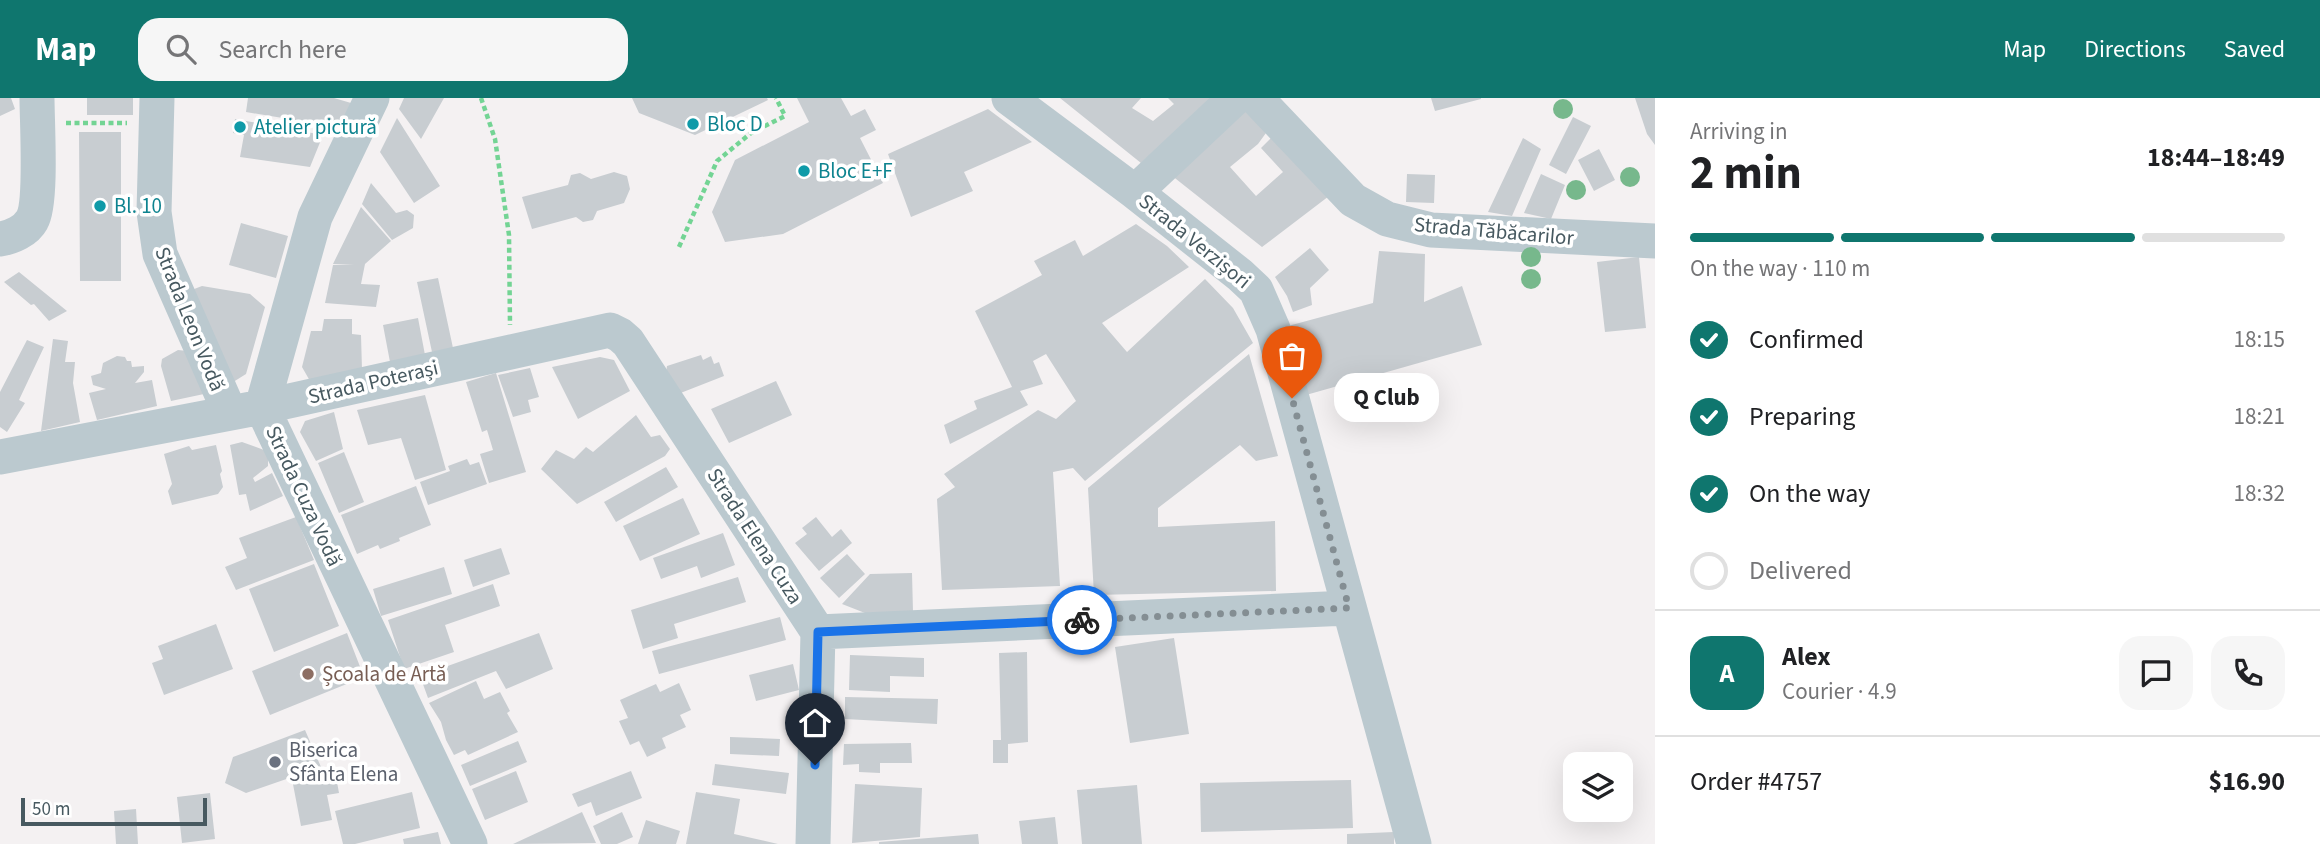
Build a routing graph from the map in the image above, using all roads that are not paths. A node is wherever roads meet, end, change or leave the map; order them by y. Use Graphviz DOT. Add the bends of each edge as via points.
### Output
graph roads {
  1 [pos="373,98"];
  2 [pos="1009,98"];
  3 [pos="1235,98"];
  4 [pos="1256,98"];
  5 [pos="156,110"];
  6 [pos="37,111"];
  7 [pos="1135,192"];
  8 [pos="0,239"];
  9 [pos="1655,241"];
  10 [pos="620,335"];
  11 [pos="246,410"];
  12 [pos="0,457"];
  13 [pos="1349,608"];
  14 [pos="818,632"];
  15 [pos="470,844"];
  16 [pos="813,844"];
  17 [pos="1414,844"];
  1 -- 11 [label="street, Strada Cuza Vodă" via="315,217"];
  2 -- 7 [label="street, Strada Verzișori"];
  3 -- 7 [label="street"];
  4 -- 9 [label="street, Strada Tăbăcarilor" via="1353,200 1387,219 1431,230"];
  5 -- 11 [label="street, Strada Leon Vodă" via="154,212 160,254"];
  6 -- 8 [label="street" via="34,216 24,230"];
  7 -- 13 [label="street, Strada Verzișori" via="1256,290 1265,308"];
  10 -- 11 [label="street, Strada Poterași" via="598,331"];
  10 -- 14 [label="street, Strada Elena Cuza"];
  11 -- 12 [label="street, Strada Poterași"];
  11 -- 15 [label="street, Strada Cuza Vodă"];
  13 -- 14 [label="street"];
  13 -- 17 [label="street, Strada Verzișori"];
  14 -- 16 [label="street"];
}
